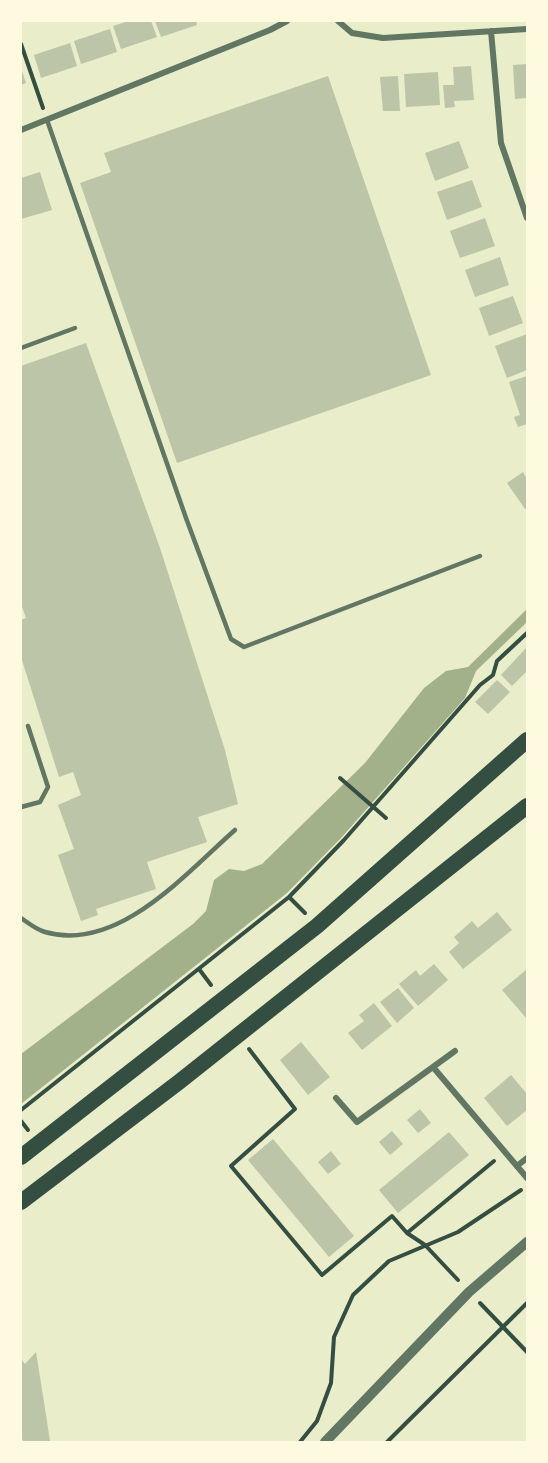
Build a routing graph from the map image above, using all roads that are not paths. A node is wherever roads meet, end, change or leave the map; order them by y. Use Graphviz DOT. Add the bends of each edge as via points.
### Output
graph roads {
  1 [pos="287,21"];
  2 [pos="338,21"];
  3 [pos="527,28"];
  4 [pos="491,31"];
  5 [pos="47,120"];
  6 [pos="21,130"];
  7 [pos="527,218"];
  8 [pos="75,328"];
  9 [pos="21,348"];
  10 [pos="480,556"];
  11 [pos="28,726"];
  12 [pos="527,741"];
  13 [pos="527,806"];
  14 [pos="21,807"];
  15 [pos="235,830"];
  16 [pos="21,918"];
  17 [pos="455,1051"];
  18 [pos="433,1068"];
  19 [pos="336,1098"];
  20 [pos="21,1157"];
  21 [pos="527,1158"];
  22 [pos="517,1166"];
  23 [pos="527,1178"];
  24 [pos="21,1202"];
  25 [pos="527,1242"];
  26 [pos="325,1442"];
  1 -- 5 [label="street"];
  2 -- 4 [label="street" via="352,33 383,38"];
  3 -- 4 [label="street"];
  4 -- 7 [label="street" via="501,144"];
  5 -- 6 [label="street"];
  5 -- 10 [label="lane" via="231,639 244,647"];
  8 -- 9 [label="lane"];
  11 -- 14 [label="lane" via="48,787 40,802"];
  12 -- 20 [label="highway" via="317,926"];
  13 -- 24 [label="highway"];
  15 -- 16 [label="lane" via="154,902 99,933 81,936 44,932"];
  17 -- 18 [label="street"];
  18 -- 19 [label="street" via="357,1122"];
  18 -- 22 [label="street"];
  21 -- 22 [label="street"];
  22 -- 23 [label="street"];
  25 -- 26 [label="street" via="469,1292"];
}
